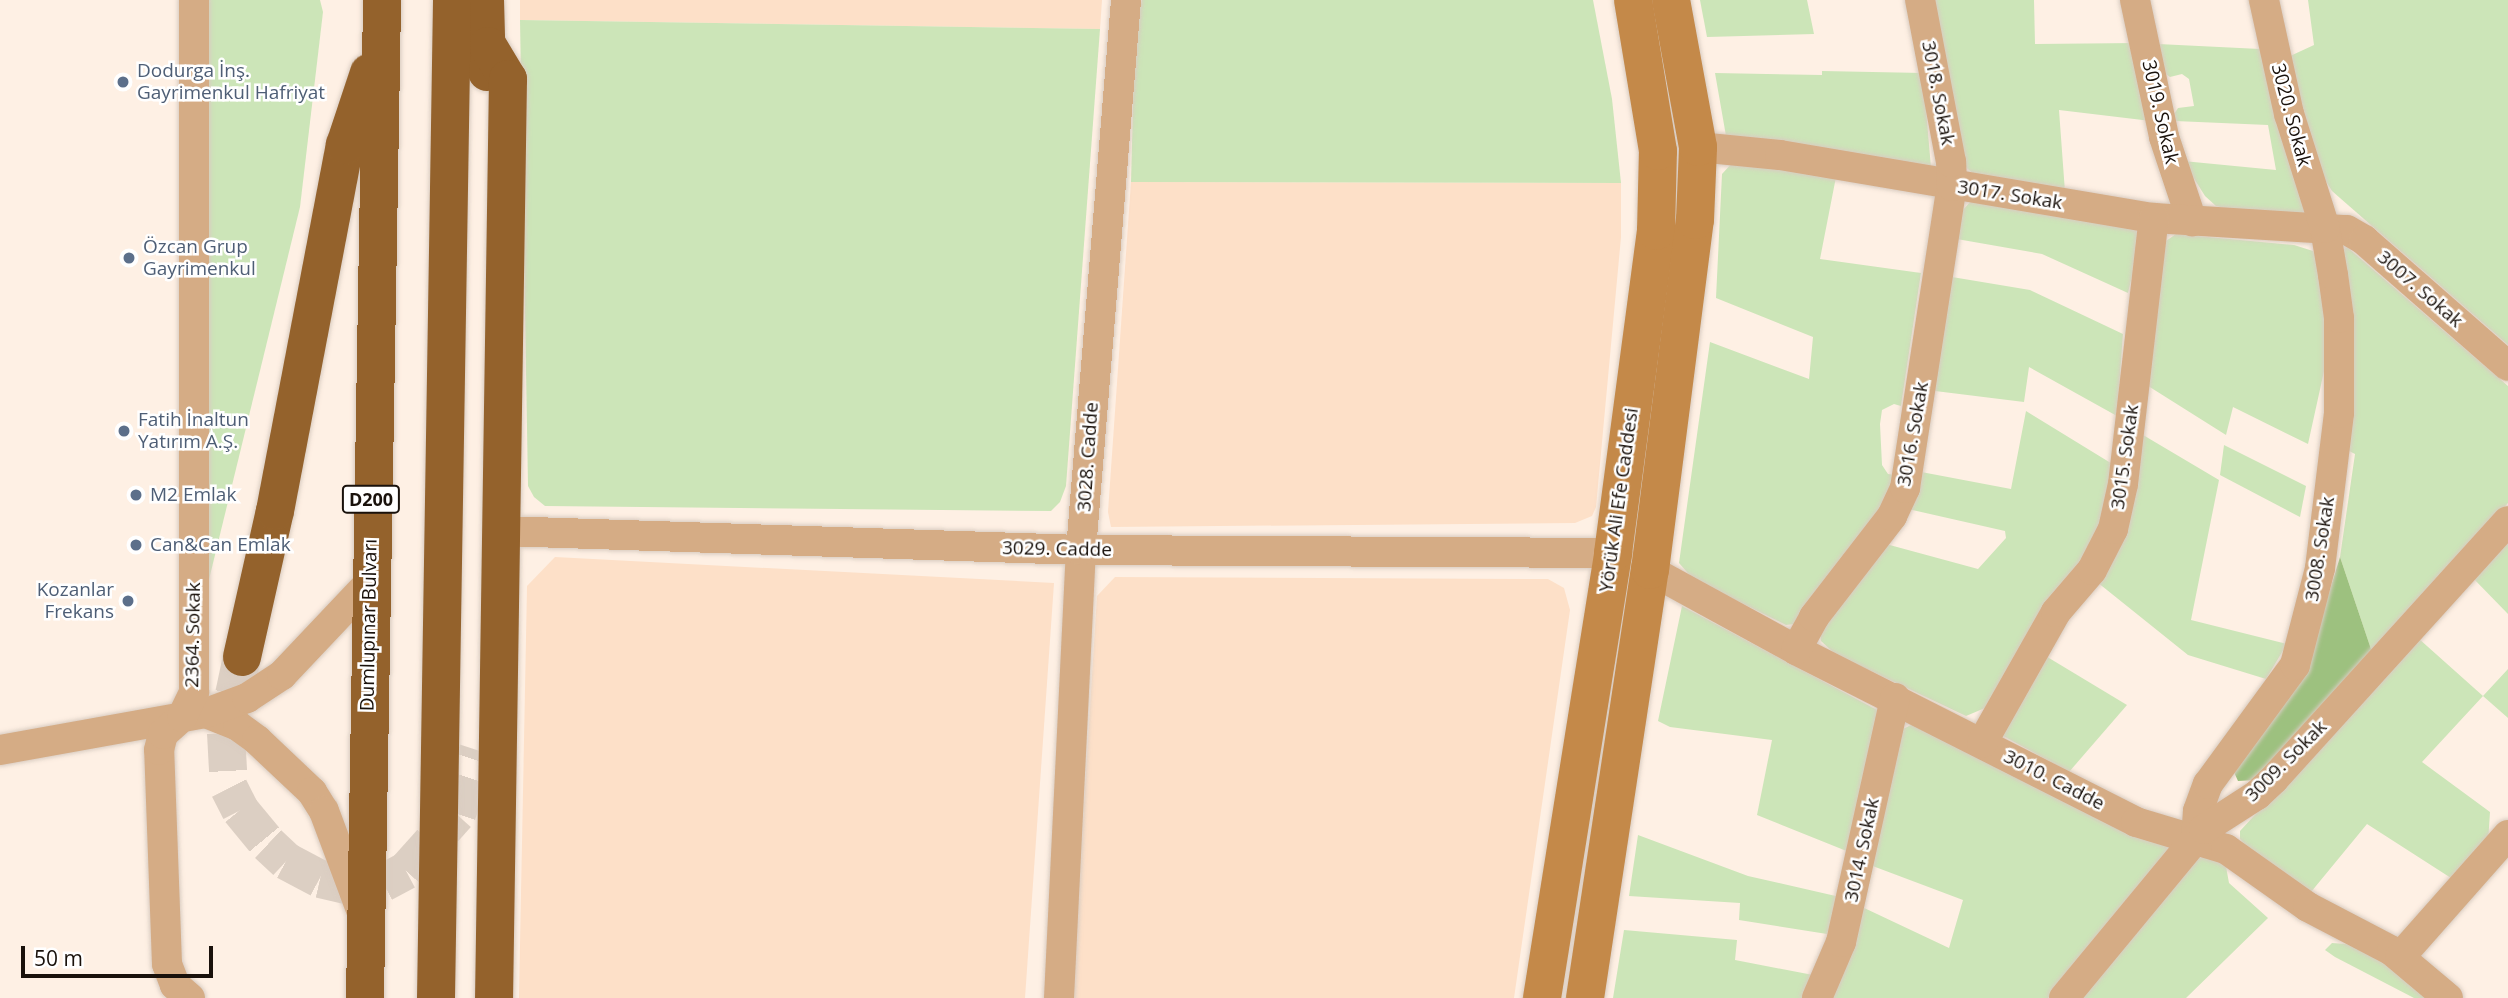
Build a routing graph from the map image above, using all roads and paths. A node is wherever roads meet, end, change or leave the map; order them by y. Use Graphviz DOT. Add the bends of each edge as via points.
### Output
graph roads {
  1 [pos="194,0"];
  2 [pos="452,0"];
  3 [pos="485,0"];
  4 [pos="1126,0"];
  5 [pos="1633,0"];
  6 [pos="1671,0"];
  7 [pos="1920,0"];
  8 [pos="2135,0"];
  9 [pos="2264,0"];
  10 [pos="382,17"];
  11 [pos="488,46"];
  12 [pos="1698,147"];
  13 [pos="1658,151"];
  14 [pos="1952,186"];
  15 [pos="2154,218"];
  16 [pos="2192,221"];
  17 [pos="2325,228"];
  18 [pos="2508,366"];
  19 [pos="2508,521"];
  20 [pos="502,531"];
  21 [pos="1081,550"];
  22 [pos="1613,553"];
  23 [pos="1650,570"];
  24 [pos="370,582"];
  25 [pos="1796,650"];
  26 [pos="242,657"];
  27 [pos="1895,698"];
  28 [pos="194,715"];
  29 [pos="1982,743"];
  30 [pos="0,750"];
  31 [pos="478,750"];
  32 [pos="2508,835"];
  33 [pos="2196,839"];
  34 [pos="366,922"];
  35 [pos="2400,957"];
  36 [pos="190,998"];
  37 [pos="365,998"];
  38 [pos="436,998"];
  39 [pos="494,998"];
  40 [pos="1059,998"];
  41 [pos="1542,998"];
  42 [pos="1585,998"];
  43 [pos="1817,998"];
  44 [pos="2064,998"];
  45 [pos="2448,998"];
  1 -- 28 [label="street, 2364. Sokak"];
  2 -- 38 [label="highway"];
  3 -- 11 [label="highway"];
  4 -- 21 [label="street, 3028. Cadde"];
  5 -- 13 [label="street, Yörük Ali Efe Caddesi"];
  6 -- 12 [label="street, Yörük Ali Efe Caddesi"];
  7 -- 14 [label="street, 3018. Sokak"];
  8 -- 16 [label="street, 3019. Sokak" via="2164,138"];
  9 -- 17 [label="street, 3020. Sokak" via="2289,114"];
  10 -- 24 [label="highway, Dumlupınar Bulvarı / D200"];
  10 -- 26 [label="highway" via="345,145 275,511"];
  11 -- 20 [label="highway" via="508,79"];
  11 -- 31 [label="highway" via="478,387"];
  12 -- 13 [label="street"];
  12 -- 14 [label="street, 3017. Sokak" via="1780,155"];
  12 -- 23 [label="street, Yörük Ali Efe Caddesi" via="1695,220"];
  13 -- 22 [label="street, Yörük Ali Efe Caddesi" via="1656,232"];
  14 -- 15 [label="street, 3017. Sokak"];
  14 -- 25 [label="street, 3016. Sokak" via="1905,488 1892,516 1814,617"];
  15 -- 16 [label="street, 3017. Sokak"];
  15 -- 29 [label="street, 3015. Sokak" via="2123,484 2113,529 2092,570 2056,612"];
  16 -- 17 [label="street, 3017. Sokak"];
  17 -- 18 [label="street, 3007. Sokak" via="2347,230 2364,240"];
  17 -- 33 [label="street, 3008. Sokak" via="2339,318 2339,413 2317,581 2295,665 2208,784 2198,811"];
  19 -- 33 [label="street, 3009. Sokak" via="2274,779"];
  20 -- 21 [label="street, 3029. Cadde"];
  20 -- 39 [label="highway"];
  21 -- 22 [label="street, 3029. Cadde"];
  21 -- 40 [label="street, 3028. Cadde"];
  22 -- 41 [label="street, Yörük Ali Efe Caddesi"];
  23 -- 25 [label="street, 3010. Cadde"];
  23 -- 42 [label="street, Yörük Ali Efe Caddesi"];
  24 -- 28 [label="street" via="282,675 247,698"];
  24 -- 34 [label="highway, Dumlupınar Bulvarı / D200"];
  25 -- 27 [label="street, 3010. Cadde"];
  27 -- 29 [label="street, 3010. Cadde"];
  27 -- 43 [label="street, 3014. Sokak" via="1841,942"];
  28 -- 30 [label="street"];
  28 -- 34 [label="street" via="239,726 312,792 324,811"];
  28 -- 36 [label="street, 2364. Sokak" via="163,734 159,750 167,964 175,985"];
  29 -- 33 [label="street, 3010. Cadde" via="2136,822"];
  32 -- 35 [label="street"];
  33 -- 35 [label="street, 3010. Cadde" via="2226,849 2308,907"];
  33 -- 44 [label="street, 3009. Sokak"];
  34 -- 37 [label="highway, Dumlupınar Bulvarı / D200"];
  35 -- 45 [label="street, 3010. Cadde"];
}
